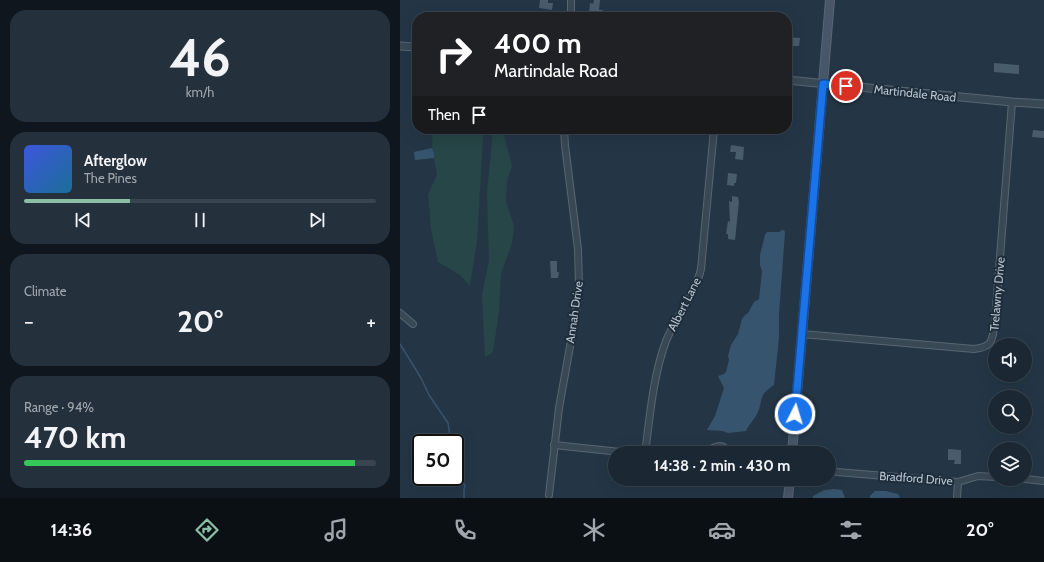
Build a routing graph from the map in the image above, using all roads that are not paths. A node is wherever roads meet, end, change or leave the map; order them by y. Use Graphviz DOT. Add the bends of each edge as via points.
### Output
graph roads {
  1 [pos="571,0"];
  2 [pos="830,0"];
  3 [pos="571,12"];
  4 [pos="400,46"];
  5 [pos="412,47"];
  6 [pos="792,81"];
  7 [pos="823,84"];
  8 [pos="1012,102"];
  9 [pos="1044,104"];
  10 [pos="564,134"];
  11 [pos="714,134"];
  12 [pos="400,313"];
  13 [pos="413,324"];
  14 [pos="802,334"];
  15 [pos="554,445"];
  16 [pos="646,446"];
  17 [pos="793,446"];
  18 [pos="608,451"];
  19 [pos="837,472"];
  20 [pos="988,477"];
  21 [pos="1032,480"];
  22 [pos="1044,481"];
  23 [pos="958,482"];
  24 [pos="789,486"];
  25 [pos="549,495"];
  26 [pos="788,498"];
  27 [pos="957,498"];
  1 -- 3 [label="street"];
  2 -- 7 [label="main road"];
  4 -- 5 [label="street"];
  6 -- 7 [label="street, Martindale Road"];
  7 -- 8 [label="street, Martindale Road"];
  7 -- 14 [label="main road"];
  8 -- 9 [label="street, Martindale Road"];
  8 -- 14 [label="street, Trelawny Drive" via="996,316 990,344 980,348 964,348"];
  10 -- 15 [label="street, Annah Drive" via="578,249 579,284"];
  11 -- 16 [label="street, Albert Lane" via="701,269 694,290 670,333 660,359"];
  12 -- 13 [label="street"];
  14 -- 17 [label="main road"];
  15 -- 18 [label="street"];
  15 -- 25 [label="street, Annah Drive"];
  19 -- 23 [label="street, Bradford Drive"];
  20 -- 23 [label="street, Bradford Drive" via="978,476"];
  21 -- 22 [label="street"];
  23 -- 27 [label="street"];
  24 -- 26 [label="main road"];
}
